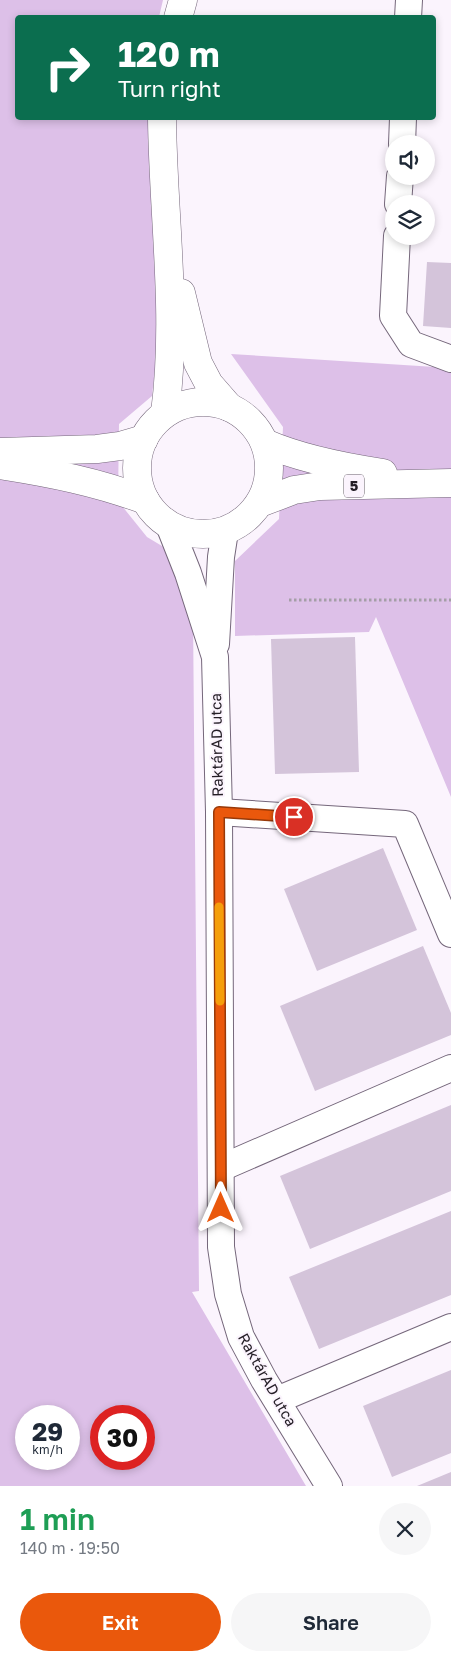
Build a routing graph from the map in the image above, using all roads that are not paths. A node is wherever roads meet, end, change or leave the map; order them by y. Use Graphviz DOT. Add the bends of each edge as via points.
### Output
graph roads {
  1 [pos="183,0"];
  2 [pos="409,0"];
  3 [pos="179,15"];
  4 [pos="408,15"];
  5 [pos="162,120"];
  6 [pos="403,120"];
  7 [pos="402,135"];
  8 [pos="165,209"];
  9 [pos="397,245"];
  10 [pos="451,359"];
  11 [pos="229,407"];
  12 [pos="165,413"];
  13 [pos="144,439"];
  14 [pos="265,442"];
  15 [pos="0,452"];
  16 [pos="0,465"];
  17 [pos="451,483"];
  18 [pos="145,500"];
  19 [pos="260,503"];
  20 [pos="169,525"];
  21 [pos="225,531"];
  22 [pos="215,657"];
  23 [pos="219,812"];
  24 [pos="451,934"];
  25 [pos="451,1068"];
  26 [pos="221,1168"];
  27 [pos="451,1327"];
  28 [pos="276,1400"];
  29 [pos="329,1486"];
  1 -- 3 [label="main road"];
  2 -- 4 [label="street"];
  5 -- 8 [label="main road"];
  6 -- 7 [label="street"];
  8 -- 11 [label="main road" via="198,363 209,384"];
  8 -- 12 [label="main road" via="170,330"];
  9 -- 10 [label="street" via="393,316 411,344"];
  11 -- 12 [label="main road, 5" via="198,402"];
  11 -- 14 [label="main road, 5" via="250,421"];
  12 -- 13 [label="main road, 5"];
  13 -- 15 [label="main road" via="97,450"];
  13 -- 18 [label="main road, 5" via="137,470"];
  14 -- 17 [label="main road, 5" via="278,449 337,465"];
  14 -- 19 [label="main road, 5" via="270,474"];
  16 -- 18 [label="main road" via="91,482"];
  17 -- 19 [label="main road, 5" via="320,486 294,490"];
  18 -- 20 [label="main road, 5"];
  19 -- 21 [label="main road, 5" via="249,517"];
  20 -- 21 [label="main road, 5" via="202,535"];
  20 -- 22 [label="street, RaktárAD utca"];
  21 -- 22 [label="street"];
  22 -- 23 [label="street, RaktárAD utca"];
  23 -- 24 [label="street" via="405,824"];
  23 -- 26 [label="street, RaktárAD utca"];
  25 -- 26 [label="street"];
  26 -- 28 [label="street, RaktárAD utca" via="221,1247 228,1294 241,1337"];
  27 -- 28 [label="street"];
  28 -- 29 [label="street, RaktárAD utca"];
}
